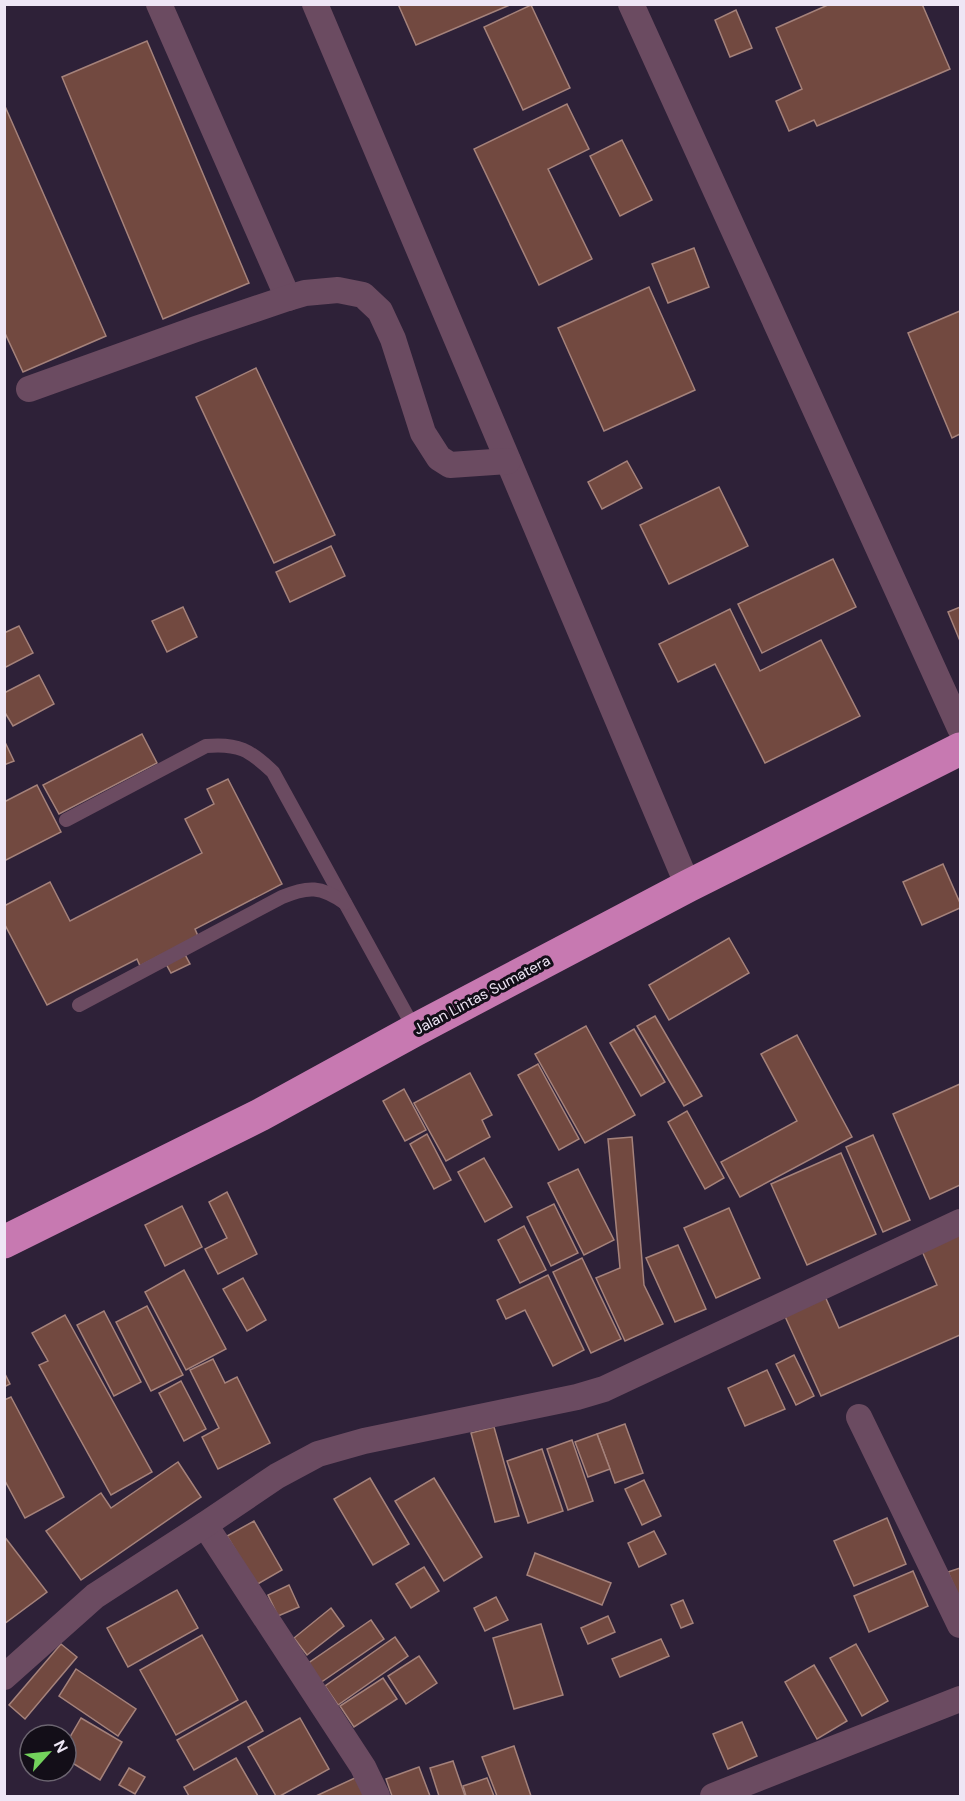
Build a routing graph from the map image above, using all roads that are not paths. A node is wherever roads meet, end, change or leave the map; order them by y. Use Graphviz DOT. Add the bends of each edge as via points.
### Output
graph roads {
  1 [pos="159,4"];
  2 [pos="315,4"];
  3 [pos="631,4"];
  4 [pos="288,298"];
  5 [pos="29,389"];
  6 [pos="508,461"];
  7 [pos="960,728"];
  8 [pos="960,749"];
  9 [pos="66,820"];
  10 [pos="688,886"];
  11 [pos="347,905"];
  12 [pos="79,1005"];
  13 [pos="415,1030"];
  14 [pos="960,1222"];
  15 [pos="4,1242"];
  16 [pos="859,1417"];
  17 [pos="205,1525"];
  18 [pos="960,1625"];
  19 [pos="4,1677"];
  20 [pos="960,1699"];
  21 [pos="377,1797"];
  22 [pos="713,1797"];
  1 -- 4 [label="street"];
  2 -- 6 [label="street"];
  3 -- 7 [label="street"];
  4 -- 5 [label="street"];
  4 -- 6 [label="street" via="338,290 363,295 380,311 423,433 439,458 450,465"];
  6 -- 10 [label="street"];
  8 -- 10 [label="highway, Jalan Lintas Sumatera"];
  9 -- 11 [label="lane" via="206,746 225,744 243,749 273,772"];
  10 -- 13 [label="highway, Jalan Lintas Sumatera"];
  11 -- 12 [label="lane" via="321,890 301,889"];
  11 -- 13 [label="lane"];
  13 -- 15 [label="highway, Jalan Lintas Sumatera" via="260,1115"];
  14 -- 17 [label="street" via="604,1389 318,1454 277,1476"];
  16 -- 18 [label="street"];
  17 -- 19 [label="street" via="95,1596"];
  17 -- 21 [label="street" via="363,1767"];
  20 -- 22 [label="street"];
}
